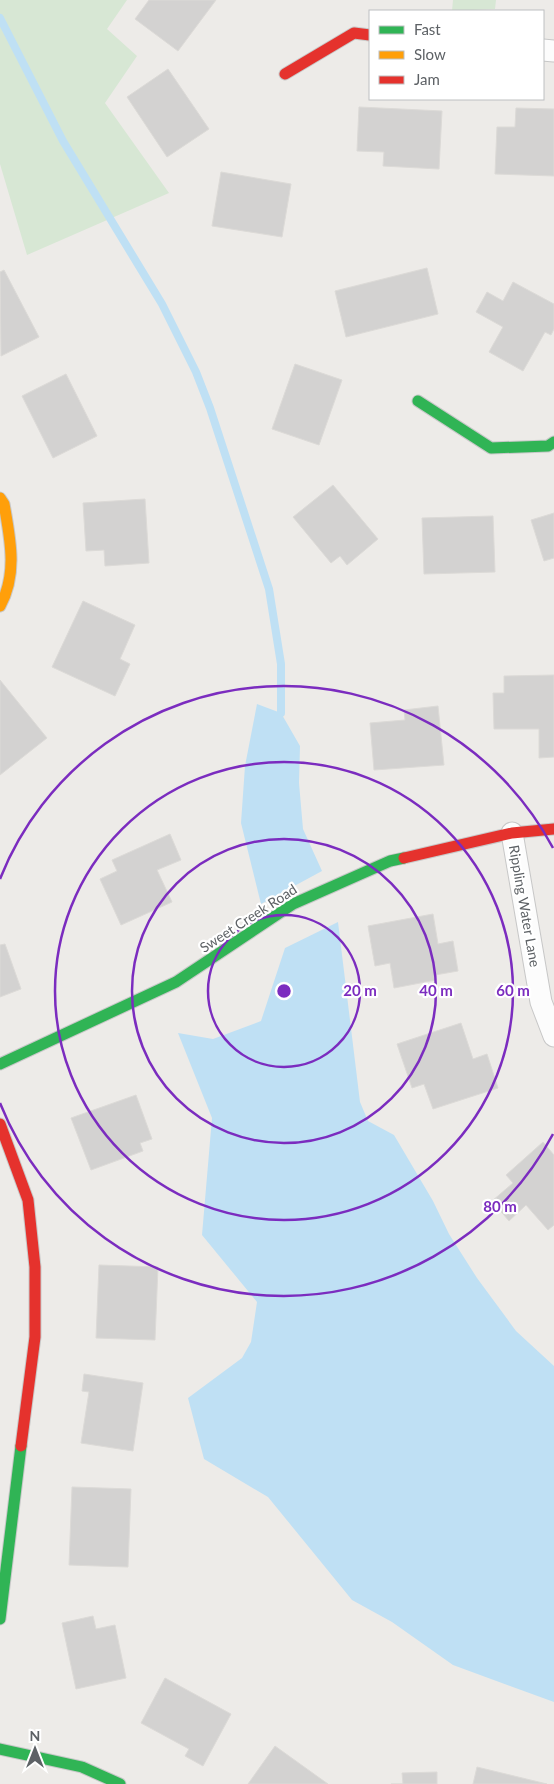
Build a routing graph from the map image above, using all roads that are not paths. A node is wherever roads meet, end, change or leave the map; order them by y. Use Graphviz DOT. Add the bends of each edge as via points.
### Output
graph roads {
  1 [pos="369,34"];
  2 [pos="285,74"];
  3 [pos="418,401"];
  4 [pos="554,442"];
  5 [pos="0,498"];
  6 [pos="0,606"];
  7 [pos="554,829"];
  8 [pos="512,833"];
  9 [pos="554,1036"];
  10 [pos="0,1064"];
  11 [pos="0,1124"];
  12 [pos="4,1563"];
  13 [pos="0,1619"];
  14 [pos="0,1749"];
  15 [pos="120,1784"];
  1 -- 2 [label="street" via="354,33"];
  3 -- 4 [label="street" via="491,448 548,446"];
  5 -- 6 [label="street" via="13,551 6,598"];
  7 -- 8 [label="street, Sweet Creek Road"];
  8 -- 9 [label="street, Rippling Water Lane" via="541,1002"];
  8 -- 10 [label="street, Sweet Creek Road" via="390,861 293,904 176,982"];
  11 -- 12 [label="street" via="28,1200 35,1267 35,1337"];
  12 -- 13 [label="street"];
  14 -- 15 [label="street" via="82,1767"];
}
